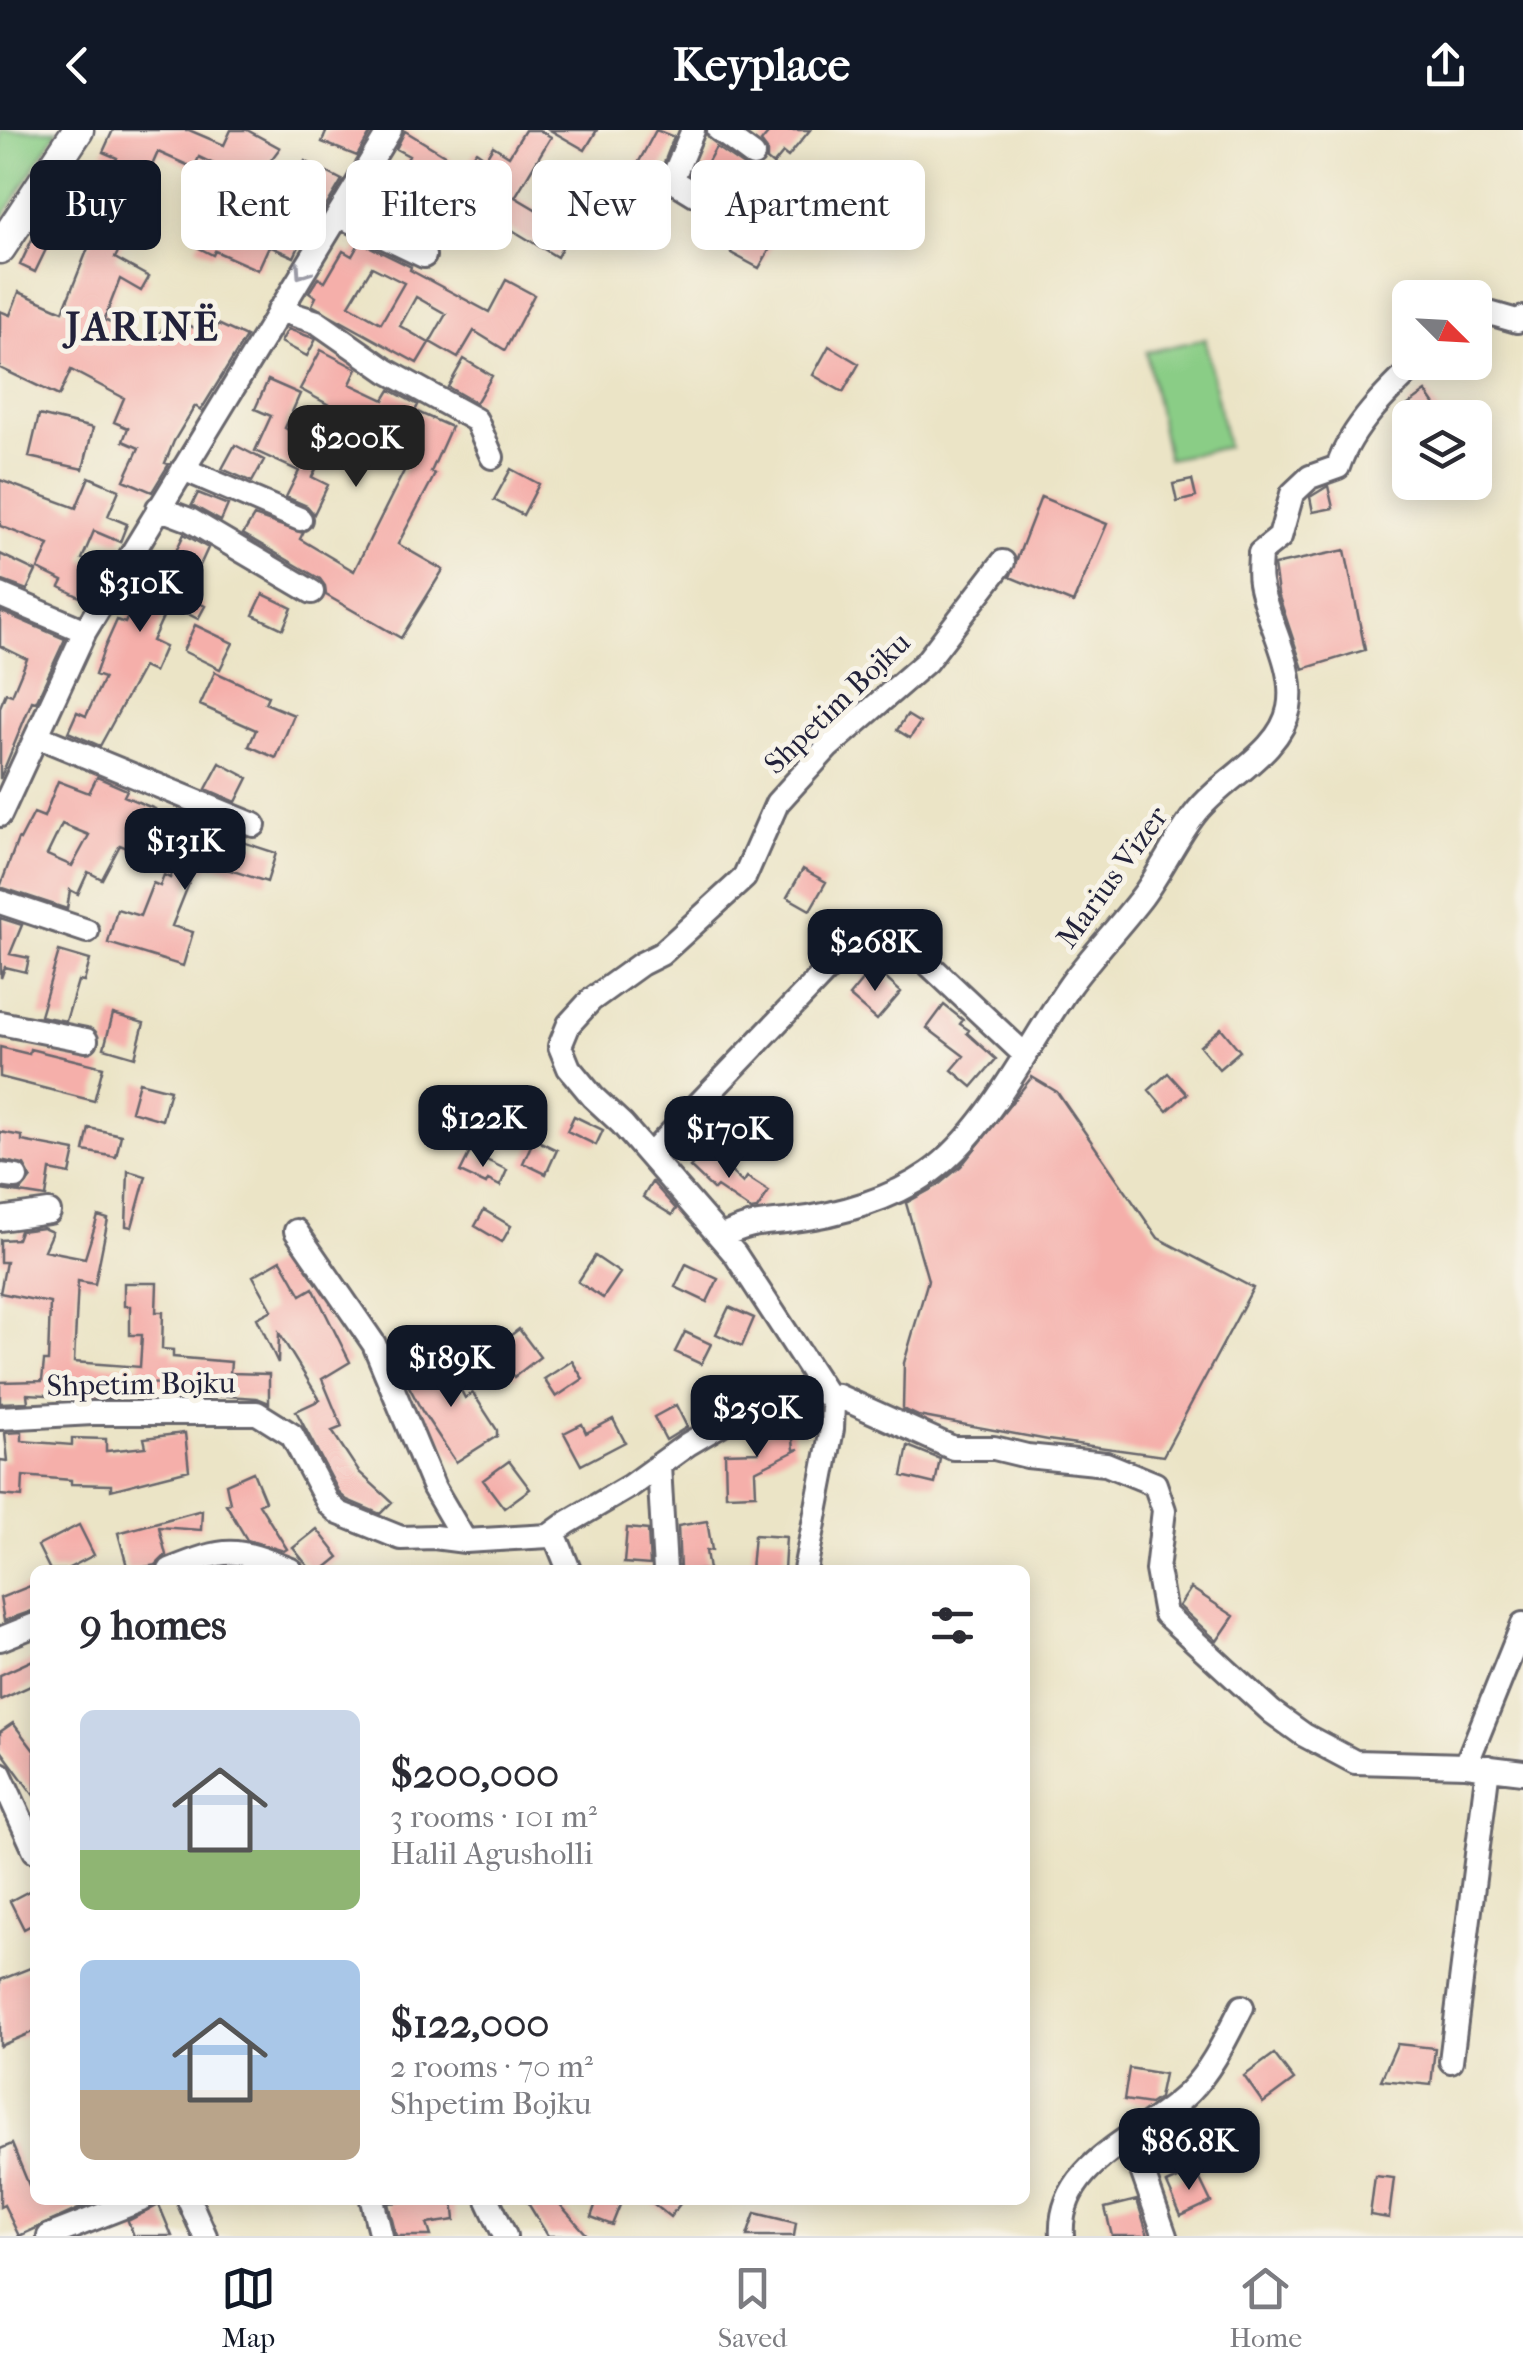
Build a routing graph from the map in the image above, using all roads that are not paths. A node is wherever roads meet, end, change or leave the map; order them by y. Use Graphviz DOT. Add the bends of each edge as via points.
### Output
graph roads {
  1 [pos="78,130"];
  2 [pos="390,130"];
  3 [pos="693,130"];
  4 [pos="719,130"];
  5 [pos="753,156"];
  6 [pos="691,192"];
  7 [pos="340,216"];
  8 [pos="0,248"];
  9 [pos="424,256"];
  10 [pos="279,310"];
  11 [pos="1492,314"];
  12 [pos="1523,318"];
  13 [pos="1400,380"];
  14 [pos="492,456"];
  15 [pos="183,468"];
  16 [pos="158,508"];
  17 [pos="300,519"];
  18 [pos="1004,562"];
  19 [pos="312,592"];
  20 [pos="0,595"];
  21 [pos="85,632"];
  22 [pos="36,736"];
  23 [pos="0,816"];
  24 [pos="254,825"];
  25 [pos="0,902"];
  26 [pos="87,931"];
  27 [pos="0,1023"];
  28 [pos="86,1040"];
  29 [pos="1024,1055"];
  30 [pos="650,1156"];
  31 [pos="49,1212"];
  32 [pos="0,1218"];
  33 [pos="296,1231"];
  34 [pos="721,1237"];
  35 [pos="824,1391"];
  36 [pos="0,1418"];
  37 [pos="659,1466"];
  38 [pos="554,1533"];
  39 [pos="465,1541"];
  40 [pos="218,1561"];
  41 [pos="279,1565"];
  42 [pos="568,1565"];
  43 [pos="665,1565"];
  44 [pos="805,1565"];
  45 [pos="1523,1624"];
  46 [pos="30,1627"];
  47 [pos="0,1640"];
  48 [pos="1477,1766"];
  49 [pos="1523,1772"];
  50 [pos="0,1774"];
  51 [pos="10,1823"];
  52 [pos="30,1845"];
  53 [pos="1242,2006"];
  54 [pos="1452,2061"];
  55 [pos="1130,2136"];
  56 [pos="128,2205"];
  57 [pos="191,2205"];
  58 [pos="373,2205"];
  59 [pos="490,2205"];
  60 [pos="49,2236"];
  61 [pos="206,2236"];
  62 [pos="381,2236"];
  63 [pos="505,2236"];
  64 [pos="1062,2236"];
  65 [pos="1165,2236"];
  1 -- 8 [label="main road"];
  2 -- 7 [label="street"];
  3 -- 6 [label="street" via="672,180"];
  4 -- 5 [label="street"];
  7 -- 9 [label="street"];
  7 -- 10 [label="street, one-way"];
  10 -- 14 [label="street" via="317,322 387,372 476,420"];
  10 -- 15 [label="street"];
  11 -- 12 [label="street"];
  13 -- 29 [label="street, Marius Vizer" via="1345,445 1338,467 1310,477 1292,494 1280,538 1260,553 1259,580 1291,687 1282,726 1250,767 1228,778 1196,813"];
  15 -- 16 [label="street"];
  15 -- 17 [label="street"];
  16 -- 19 [label="street"];
  16 -- 21 [label="street"];
  18 -- 30 [label="street, Shpetim Bojku" via="926,662 827,748 776,803 744,878 661,954 592,1000 569,1024 560,1046 569,1068"];
  20 -- 21 [label="street"];
  21 -- 22 [label="street"];
  22 -- 23 [label="street"];
  22 -- 24 [label="street"];
  25 -- 26 [label="street"];
  27 -- 28 [label="street"];
  29 -- 30 [label="street" via="905,942 870,924"];
  29 -- 34 [label="street, Marius Vizer" via="953,1154 926,1175 860,1205 746,1224"];
  30 -- 34 [label="street, Shpetim Bojku"];
  31 -- 32 [label="street"];
  33 -- 39 [label="street" via="374,1344 434,1488"];
  34 -- 35 [label="street, Shpetim Bojku"];
  35 -- 37 [label="street, Shpetim Bojku" via="742,1412"];
  35 -- 44 [label="street, Shpetim Bojku" via="833,1404 832,1429"];
  35 -- 48 [label="street" via="953,1448 1106,1464 1156,1484 1164,1510 1157,1570 1164,1614 1272,1712 1355,1762"];
  36 -- 39 [label="street, Shpetim Bojku" via="258,1413 292,1435 339,1513 402,1538"];
  37 -- 38 [label="street, Shpetim Bojku"];
  37 -- 43 [label="street"];
  38 -- 39 [label="street, Shpetim Bojku"];
  38 -- 42 [label="street"];
  40 -- 41 [label="street" via="247,1552"];
  45 -- 48 [label="street"];
  46 -- 47 [label="street"];
  48 -- 49 [label="street"];
  48 -- 54 [label="street"];
  50 -- 51 [label="street"];
  51 -- 52 [label="street"];
  53 -- 55 [label="street" via="1194,2088"];
  55 -- 64 [label="street" via="1078,2180 1061,2218"];
  55 -- 65 [label="street"];
  56 -- 60 [label="street"];
  57 -- 61 [label="street"];
  58 -- 62 [label="street"];
  59 -- 63 [label="street"];
}
